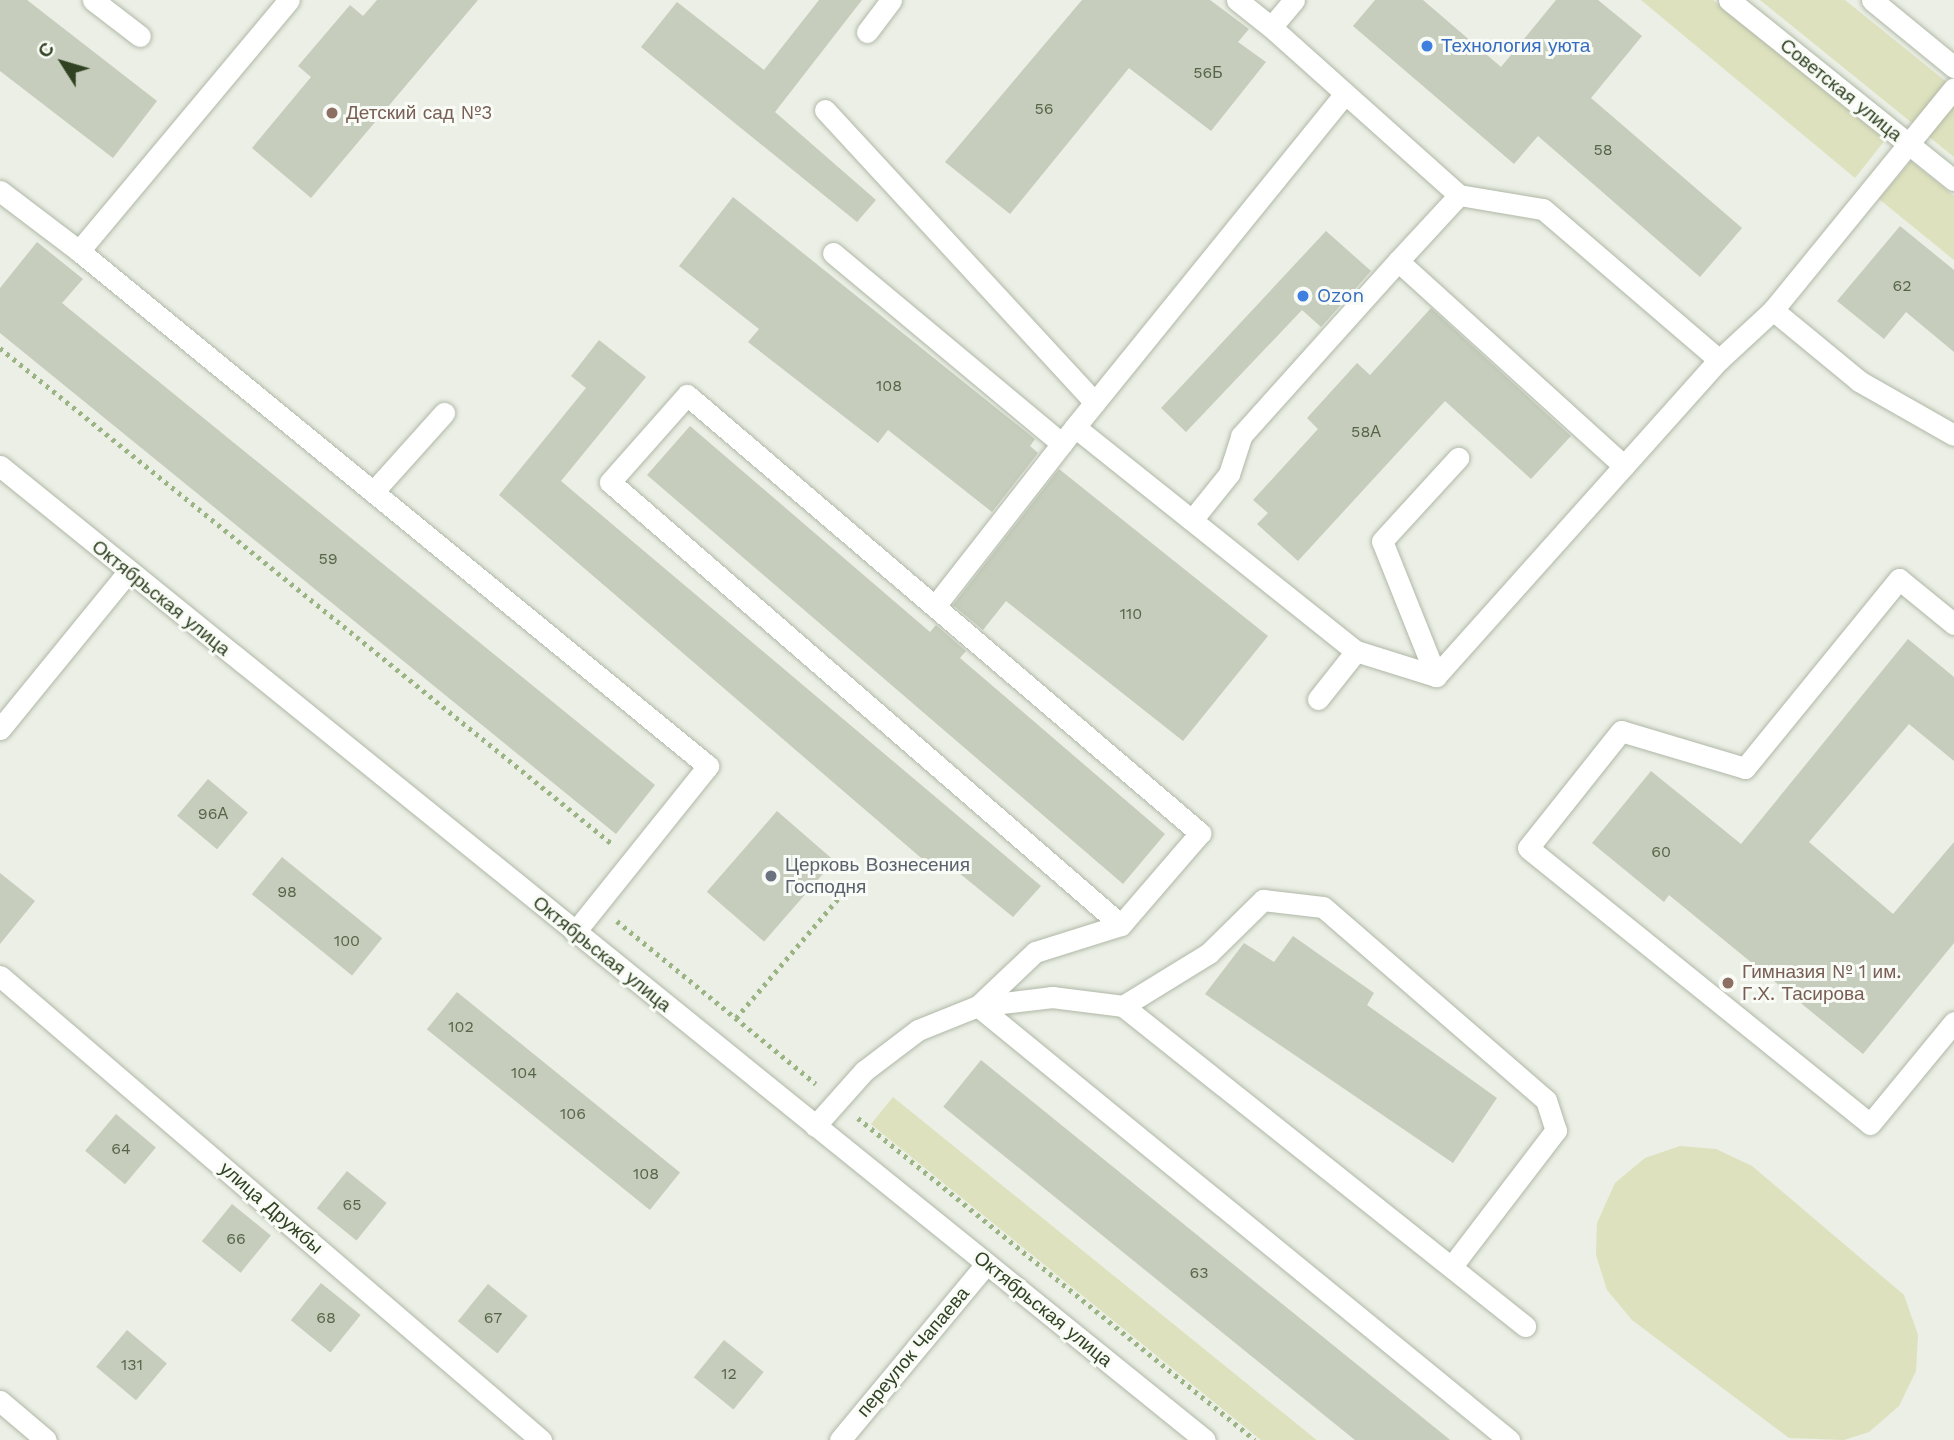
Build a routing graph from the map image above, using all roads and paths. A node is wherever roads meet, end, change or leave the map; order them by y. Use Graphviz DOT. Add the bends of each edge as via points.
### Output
graph roads {
  1 [pos="93,0"];
  2 [pos="289,0"];
  3 [pos="891,0"];
  4 [pos="1237,0"];
  5 [pos="1294,0"];
  6 [pos="1729,0"];
  7 [pos="1872,0"];
  8 [pos="1271,27"];
  9 [pos="867,32"];
  10 [pos="139,36"];
  11 [pos="1954,67"];
  12 [pos="1954,88"];
  13 [pos="1345,93"];
  14 [pos="825,110"];
  15 [pos="1909,144"];
  16 [pos="1954,180"];
  17 [pos="0,191"];
  18 [pos="1459,195"];
  19 [pos="79,251"];
  20 [pos="833,253"];
  21 [pos="1398,261"];
  22 [pos="1773,310"];
  23 [pos="1719,360"];
  24 [pos="1095,403"];
  25 [pos="444,413"];
  26 [pos="1954,435"];
  27 [pos="1069,436"];
  28 [pos="1458,458"];
  29 [pos="0,466"];
  30 [pos="1624,466"];
  31 [pos="374,491"];
  32 [pos="1192,520"];
  33 [pos="128,572"];
  34 [pos="935,606"];
  35 [pos="1954,624"];
  36 [pos="1356,651"];
  37 [pos="1436,676"];
  38 [pos="1318,699"];
  39 [pos="0,729"];
  40 [pos="848,887"];
  41 [pos="1121,925"];
  42 [pos="575,932"];
  43 [pos="0,976"];
  44 [pos="978,1006"];
  45 [pos="1123,1006"];
  46 [pos="736,1018"];
  47 [pos="1954,1022"];
  48 [pos="815,1126"];
  49 [pos="986,1264"];
  50 [pos="1452,1266"];
  51 [pos="1525,1325"];
  52 [pos="0,1401"];
  53 [pos="46,1440"];
  54 [pos="541,1440"];
  55 [pos="840,1440"];
  56 [pos="1205,1440"];
  57 [pos="1509,1440"];
  1 -- 10 [label="street"];
  2 -- 19 [label="street"];
  3 -- 9 [label="street"];
  4 -- 8 [label="street"];
  5 -- 8 [label="street"];
  6 -- 15 [label="street, Советская улица"];
  7 -- 11 [label="street"];
  8 -- 13 [label="street"];
  12 -- 15 [label="street"];
  13 -- 18 [label="street"];
  13 -- 24 [label="street"];
  14 -- 24 [label="street"];
  15 -- 16 [label="street, Советская улица"];
  15 -- 22 [label="street"];
  17 -- 19 [label="street"];
  18 -- 21 [label="street"];
  18 -- 23 [label="street" via="1543,209"];
  19 -- 31 [label="street"];
  20 -- 27 [label="street"];
  21 -- 30 [label="street"];
  21 -- 32 [label="street" via="1241,436 1229,474"];
  22 -- 23 [label="street"];
  22 -- 26 [label="street" via="1859,381"];
  23 -- 30 [label="street"];
  24 -- 27 [label="street"];
  25 -- 31 [label="street"];
  27 -- 32 [label="street"];
  27 -- 34 [label="street"];
  28 -- 37 [label="street" via="1382,541"];
  29 -- 33 [label="street, Октябрьская улица"];
  30 -- 37 [label="street"];
  31 -- 42 [label="street" via="708,766"];
  32 -- 36 [label="street"];
  33 -- 39 [label="street"];
  33 -- 42 [label="street, Октябрьская улица"];
  34 -- 41 [label="street" via="1200,832"];
  34 -- 41 [label="street" via="687,395 610,482"];
  35 -- 47 [label="street" via="1899,579 1745,768 1620,731 1528,848 1870,1124"];
  36 -- 37 [label="street"];
  36 -- 38 [label="street"];
  40 -- 46 [label="path"];
  41 -- 44 [label="street" via="1035,951"];
  42 -- 48 [label="street, Октябрьская улица"];
  43 -- 54 [label="street, улица Дружбы"];
  44 -- 45 [label="street" via="1052,997"];
  44 -- 48 [label="street" via="918,1030 864,1071"];
  44 -- 57 [label="street"];
  45 -- 50 [label="street"];
  45 -- 50 [label="street" via="1209,953 1263,900 1322,907 1546,1100 1556,1130"];
  48 -- 49 [label="street, Октябрьская улица"];
  49 -- 55 [label="street, переулок Чапаева"];
  49 -- 56 [label="street, Октябрьская улица"];
  50 -- 51 [label="street"];
  52 -- 53 [label="street"];
}
